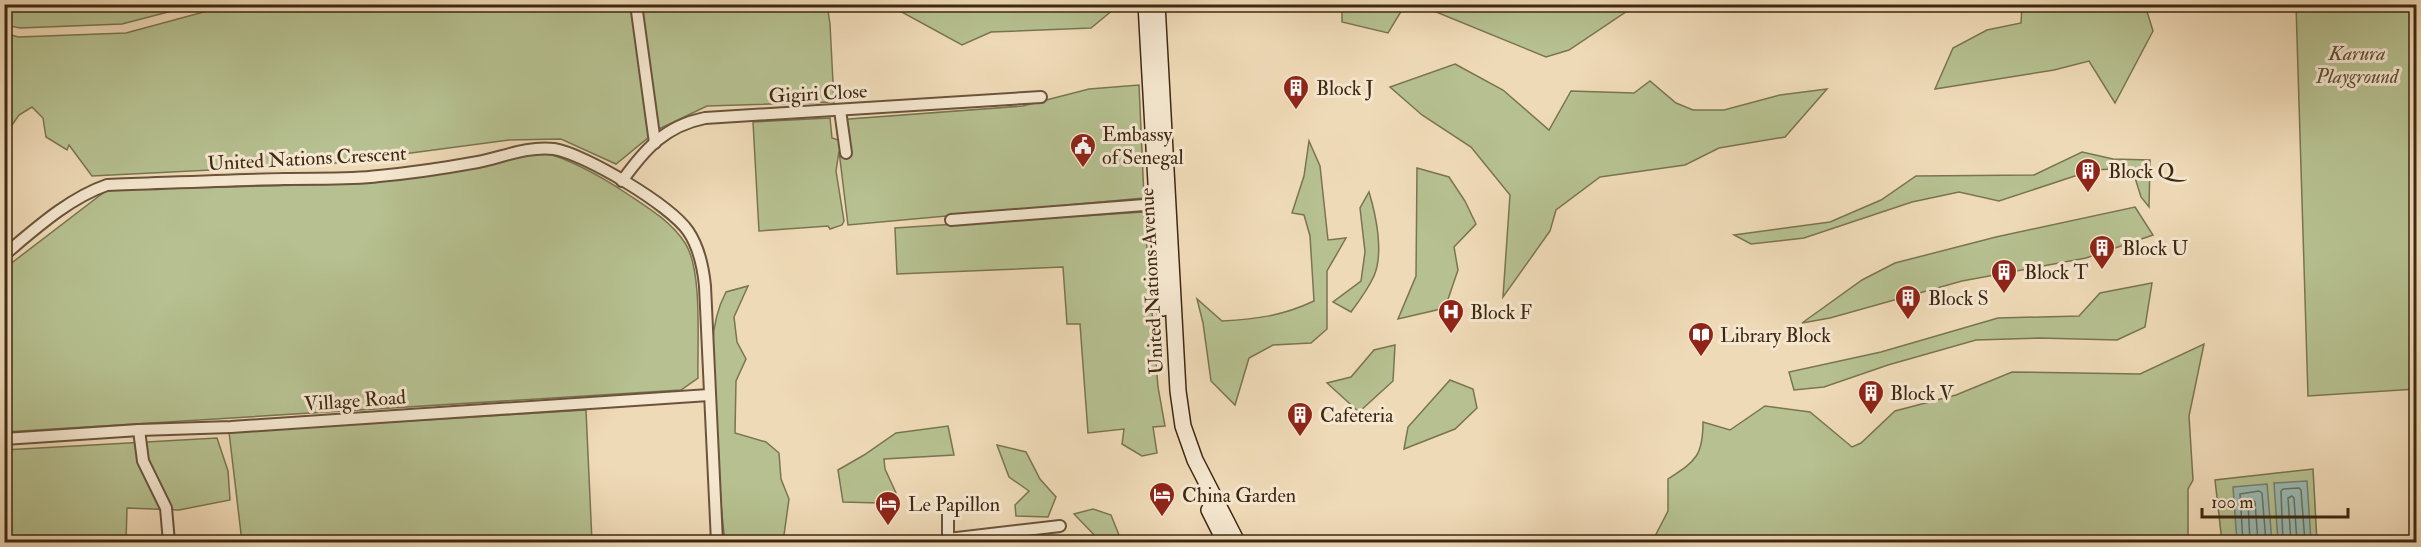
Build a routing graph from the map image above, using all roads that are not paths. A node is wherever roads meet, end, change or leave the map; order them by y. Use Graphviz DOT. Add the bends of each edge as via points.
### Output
graph roads {
  1 [pos="636,4"];
  2 [pos="1146,4"];
  3 [pos="1158,4"];
  4 [pos="1041,97"];
  5 [pos="840,110"];
  6 [pos="1158,116"];
  7 [pos="655,143"];
  8 [pos="846,153"];
  9 [pos="622,181"];
  10 [pos="1157,204"];
  11 [pos="951,220"];
  12 [pos="4,255"];
  13 [pos="709,395"];
  14 [pos="139,430"];
  15 [pos="4,439"];
  16 [pos="948,508"];
  17 [pos="1060,526"];
  18 [pos="948,541"];
  19 [pos="169,543"];
  20 [pos="717,543"];
  21 [pos="1225,543"];
  22 [pos="1237,543"];
  1 -- 7 [label="street"];
  2 -- 6 [label="street, United Nations Avenue"];
  3 -- 6 [label="street, United Nations Avenue"];
  4 -- 5 [label="street, Gigiri Close"];
  5 -- 7 [label="street, Gigiri Close" via="705,118 686,122"];
  5 -- 8 [label="street"];
  6 -- 10 [label="street, United Nations Avenue"];
  6 -- 22 [label="street, United Nations Avenue" via="1183,426 1195,460"];
  7 -- 9 [label="street, Gigiri Close"];
  9 -- 12 [label="street, United Nations Crescent" via="585,160 542,149 377,177 107,184 93,189"];
  9 -- 13 [label="street, United Nations Crescent" via="678,219 699,254 705,284"];
  10 -- 11 [label="street"];
  10 -- 21 [label="street, United Nations Avenue" via="1171,416 1184,461"];
  13 -- 14 [label="street, Village Road"];
  13 -- 20 [label="street, United Nations Crescent"];
  14 -- 15 [label="street, Village Road"];
  14 -- 19 [label="street" via="143,461 166,508"];
  16 -- 18 [label="street"];
  17 -- 18 [label="street"];
}
